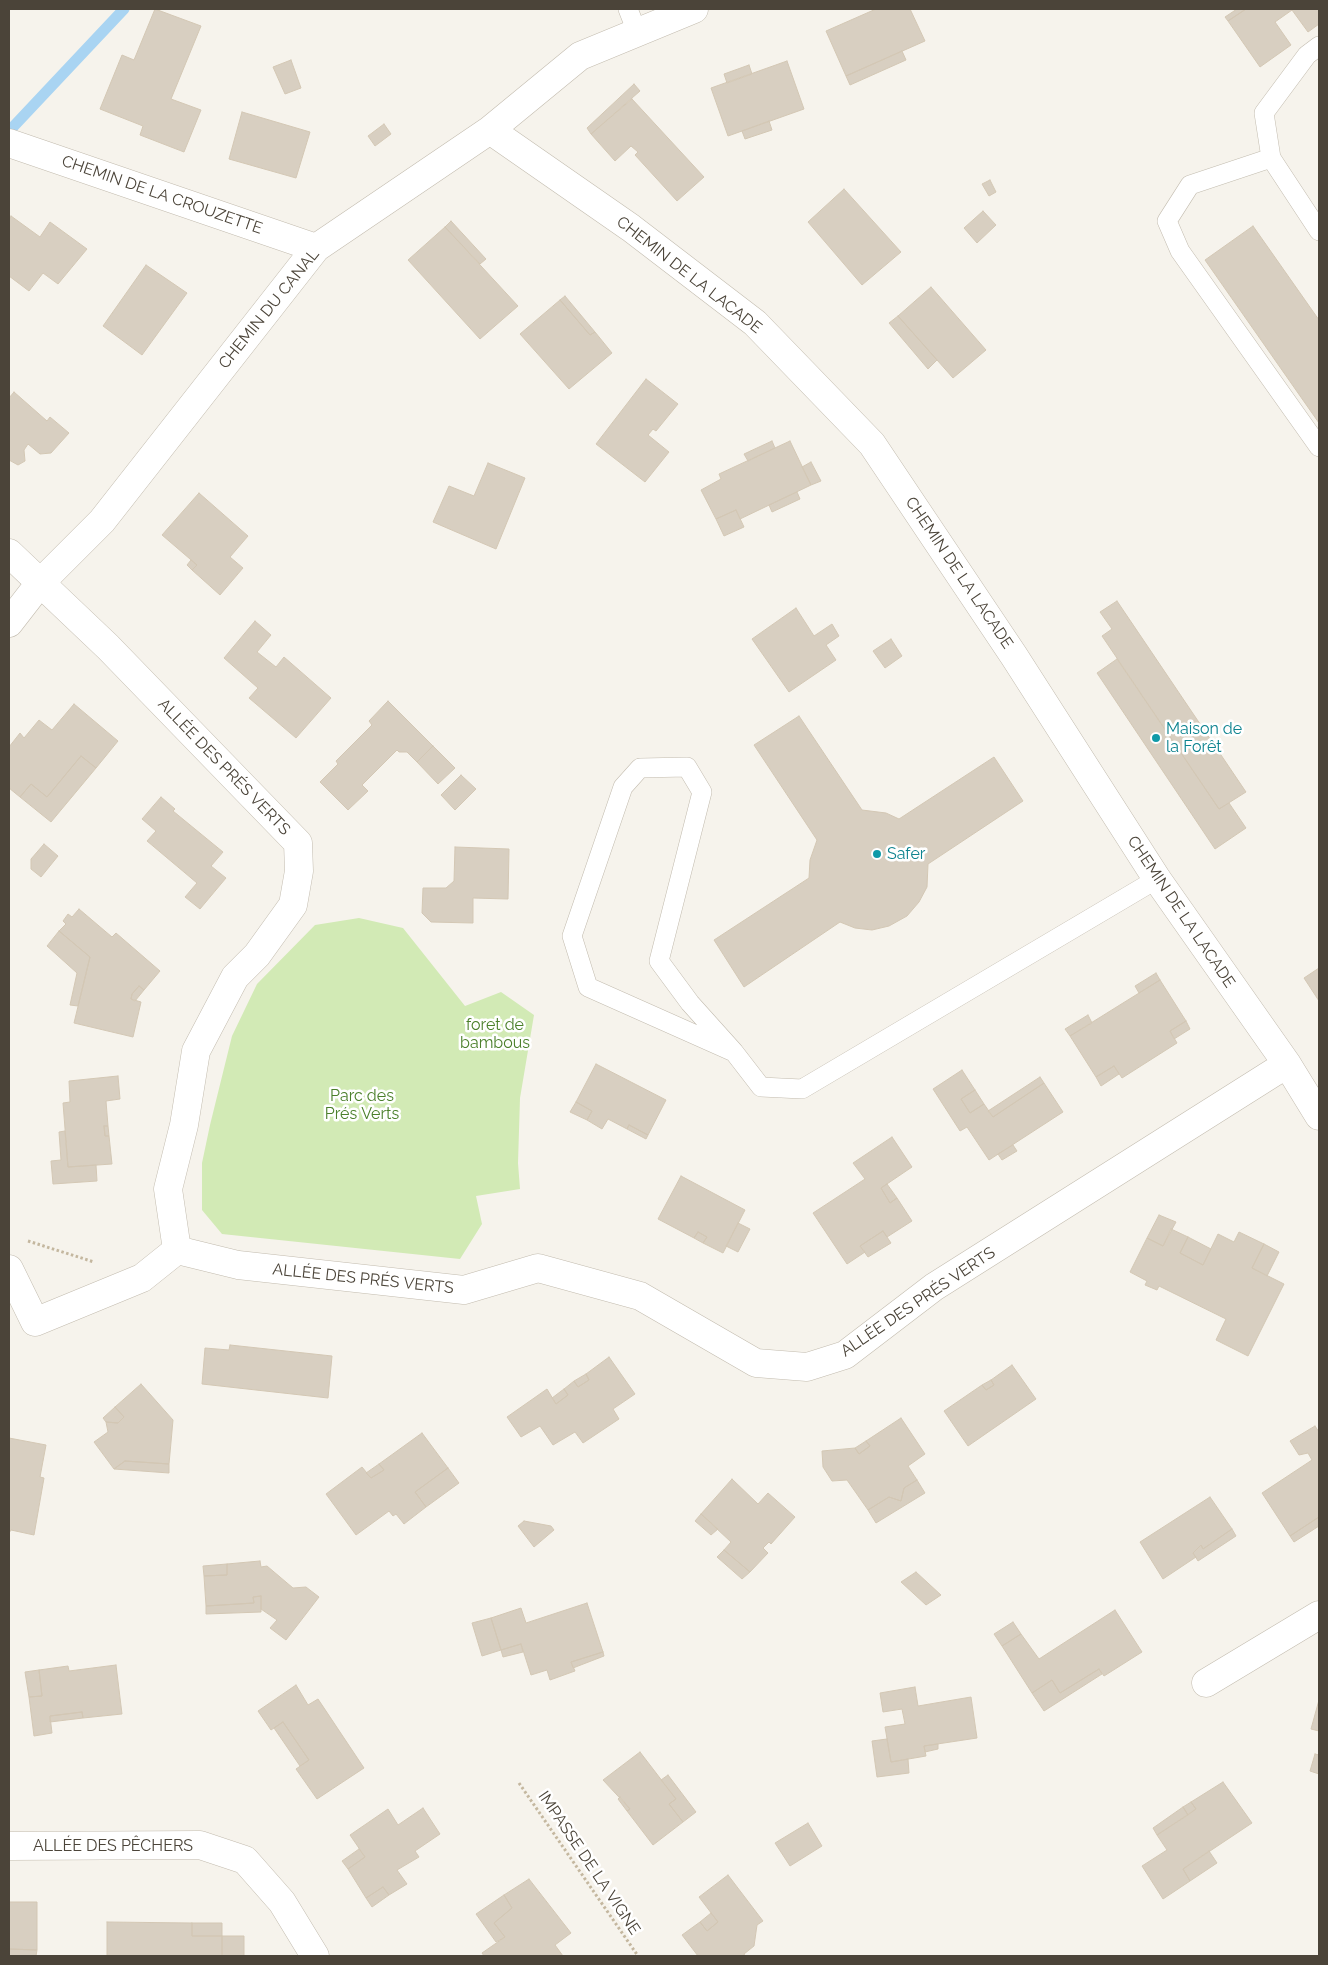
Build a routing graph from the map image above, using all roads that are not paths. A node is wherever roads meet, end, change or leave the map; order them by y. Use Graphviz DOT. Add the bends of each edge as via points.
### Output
graph roads {
  1 [pos="694,9"];
  2 [pos="633,21"];
  3 [pos="1319,46"];
  4 [pos="490,130"];
  5 [pos="9,143"];
  6 [pos="1271,158"];
  7 [pos="1319,231"];
  8 [pos="316,248"];
  9 [pos="1319,447"];
  10 [pos="9,553"];
  11 [pos="40,583"];
  12 [pos="9,623"];
  13 [pos="1156,879"];
  14 [pos="734,1052"];
  15 [pos="1287,1064"];
  16 [pos="1319,1116"];
  17 [pos="177,1250"];
  18 [pos="9,1268"];
  19 [pos="1319,1615"];
  20 [pos="1206,1682"];
  21 [pos="9,1846"];
  22 [pos="315,1956"];
  1 -- 2 [label="street, CHEMIN DU CANAL"];
  2 -- 4 [label="street, CHEMIN DU CANAL" via="580,56"];
  3 -- 6 [label="lane" via="1307,55 1264,113"];
  4 -- 8 [label="street, CHEMIN DU CANAL"];
  4 -- 13 [label="street, CHEMIN DE LA LACADE" via="631,228 755,323 872,444 1014,656"];
  5 -- 8 [label="street, CHEMIN DE LA CROUZETTE"];
  6 -- 7 [label="lane"];
  6 -- 9 [label="lane" via="1190,185 1167,221 1180,251"];
  8 -- 11 [label="street, CHEMIN DU CANAL" via="102,521"];
  10 -- 11 [label="street, ALLÉE DES PRÉS VERTS"];
  11 -- 12 [label="street, CHEMIN DU CANAL"];
  11 -- 17 [label="street, ALLÉE DES PRÉS VERTS" via="108,647 298,843 300,871 293,904 257,955 235,977 196,1051 184,1125 168,1189"];
  13 -- 14 [label="lane" via="802,1089 761,1087"];
  13 -- 15 [label="street, CHEMIN DE LA LACADE"];
  14 -- 14 [label="lane" via="690,1003 660,961 702,792 687,767 640,768 623,786 572,936 588,987"];
  15 -- 16 [label="street, CHEMIN DE LA LACADE"];
  15 -- 17 [label="street, ALLÉE DES PRÉS VERTS" via="934,1287 845,1355 807,1367 756,1363 640,1296 538,1268 464,1290 238,1265"];
  17 -- 18 [label="street" via="142,1278 35,1322"];
  19 -- 20 [label="street"];
  21 -- 22 [label="street, ALLÉE DES PÊCHERS" via="200,1845 245,1860 282,1902"];
}
